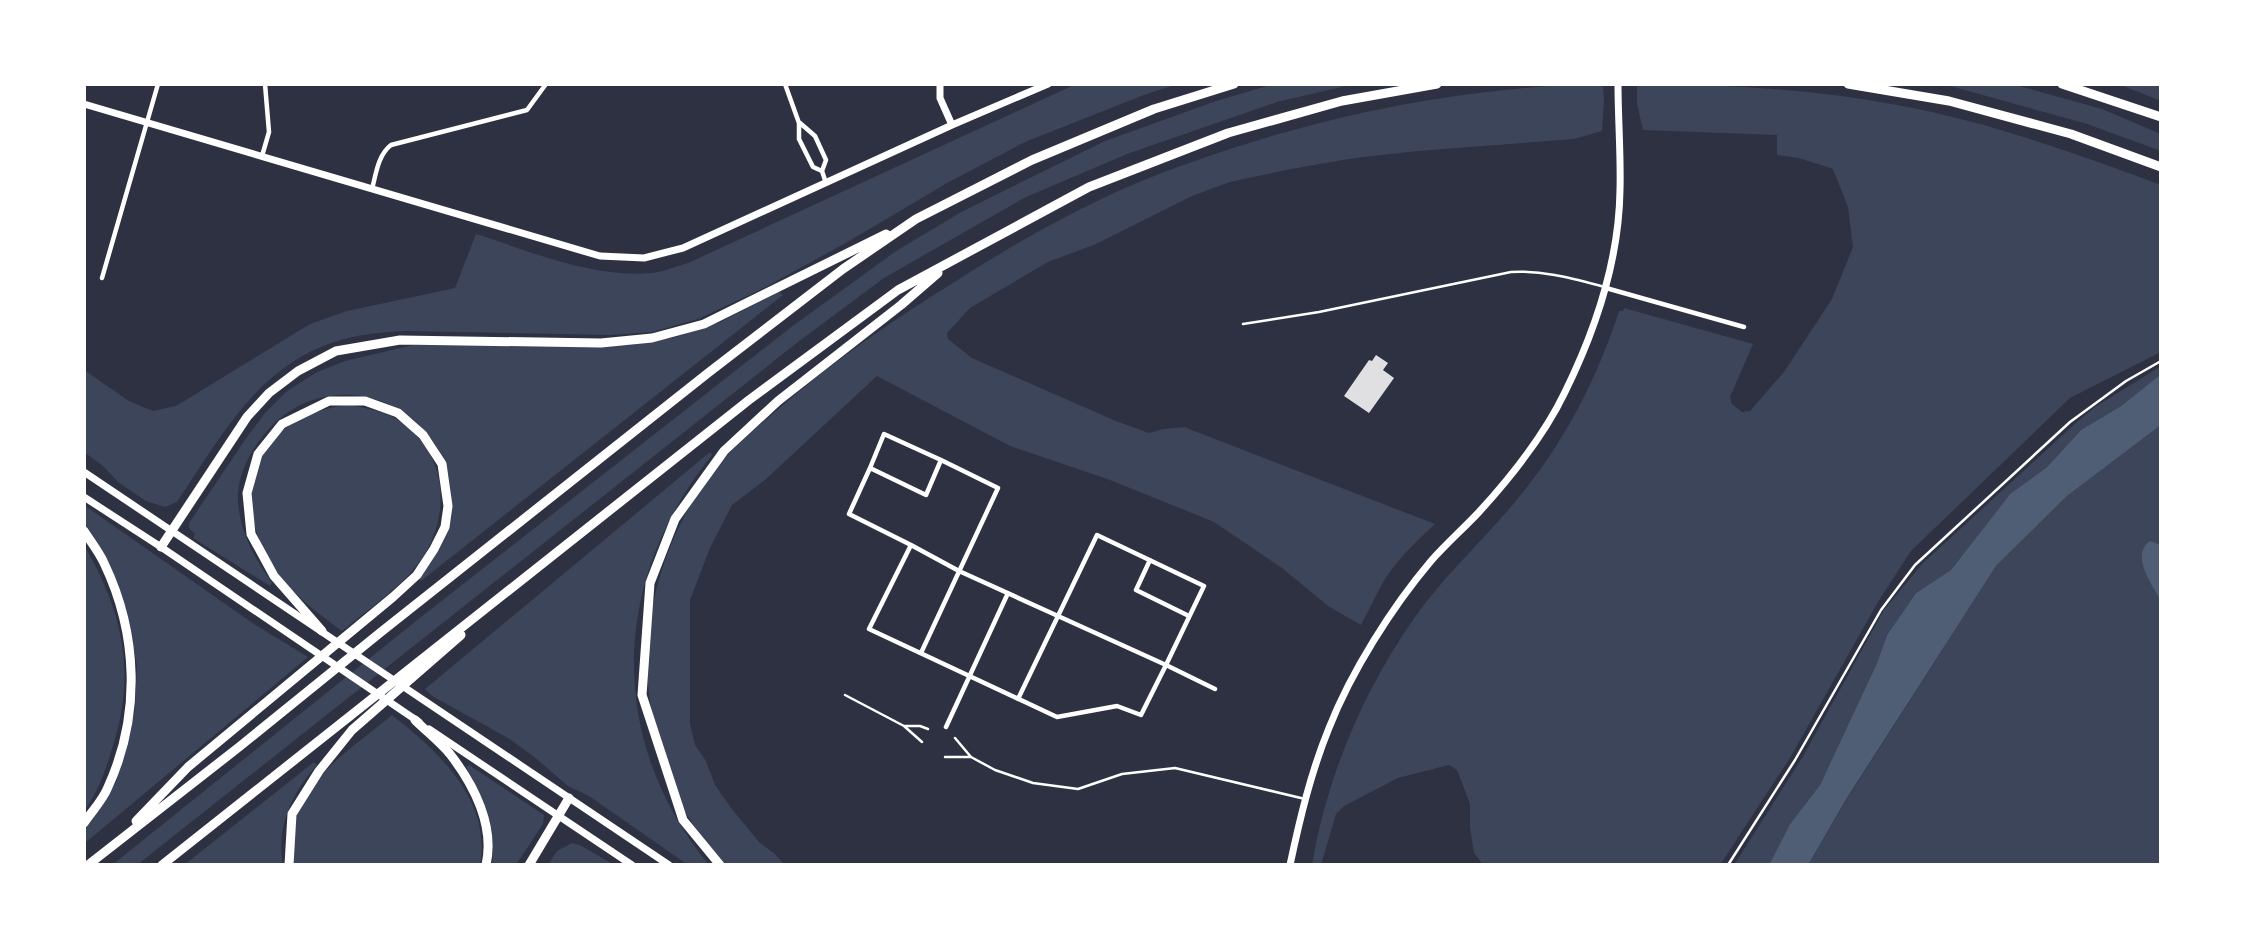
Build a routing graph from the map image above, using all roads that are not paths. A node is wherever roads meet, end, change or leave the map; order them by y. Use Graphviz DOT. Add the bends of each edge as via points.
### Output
graph roads {
  1 [pos="158,84"];
  2 [pos="265,84"];
  3 [pos="546,84"];
  4 [pos="785,84"];
  5 [pos="940,84"];
  6 [pos="1048,84"];
  7 [pos="1234,84"];
  8 [pos="1437,84"];
  9 [pos="1618,84"];
  10 [pos="1848,84"];
  11 [pos="2062,84"];
  12 [pos="84,104"];
  13 [pos="2161,117"];
  14 [pos="146,122"];
  15 [pos="799,122"];
  16 [pos="952,125"];
  17 [pos="262,157"];
  18 [pos="2161,167"];
  19 [pos="822,171"];
  20 [pos="825,183"];
  21 [pos="372,189"];
  22 [pos="916,219"];
  23 [pos="951,261"];
  24 [pos="102,278"];
  25 [pos="1605,287"];
  26 [pos="1243,324"];
  27 [pos="1744,327"];
  28 [pos="2161,361"];
  29 [pos="941,460"];
  30 [pos="870,468"];
  31 [pos="84,472"];
  32 [pos="84,497"];
  33 [pos="84,531"];
  34 [pos="170,531"];
  35 [pos="573,539"];
  36 [pos="911,545"];
  37 [pos="161,547"];
  38 [pos="1150,560"];
  39 [pos="959,571"];
  40 [pos="1008,593"];
  41 [pos="1189,615"];
  42 [pos="1058,616"];
  43 [pos="322,631"];
  44 [pos="921,653"];
  45 [pos="1166,665"];
  46 [pos="970,676"];
  47 [pos="1215,689"];
  48 [pos="845,695"];
  49 [pos="1018,699"];
  50 [pos="415,720"];
  51 [pos="905,726"];
  52 [pos="946,727"];
  53 [pos="928,729"];
  54 [pos="955,738"];
  55 [pos="922,742"];
  56 [pos="945,757"];
  57 [pos="971,757"];
  58 [pos="569,799"];
  59 [pos="1306,799"];
  60 [pos="559,816"];
  61 [pos="84,823"];
  62 [pos="113,845"];
  63 [pos="88,865"];
  64 [pos="162,865"];
  65 [pos="289,865"];
  66 [pos="486,865"];
  67 [pos="529,865"];
  68 [pos="632,865"];
  69 [pos="669,865"];
  70 [pos="720,865"];
  71 [pos="1290,865"];
  72 [pos="1728,865"];
  1 -- 14 [label="street"];
  2 -- 17 [label="street" via="269,132"];
  3 -- 21 [label="street" via="527,110 391,145 380,160"];
  4 -- 15 [label="street"];
  5 -- 16 [label="main road" via="940,98"];
  6 -- 16 [label="main road"];
  7 -- 22 [label="highway" via="1154,108 1032,160"];
  8 -- 23 [label="highway" via="1342,101 1228,133 1089,187"];
  9 -- 25 [label="main road" via="1620,191"];
  10 -- 18 [label="highway" via="1950,101 2071,134"];
  11 -- 13 [label="highway"];
  12 -- 14 [label="main road"];
  14 -- 17 [label="main road"];
  14 -- 24 [label="street"];
  15 -- 19 [label="street" via="799,139 813,167"];
  15 -- 19 [label="street" via="814,136 826,160"];
  16 -- 20 [label="main road"];
  17 -- 21 [label="main road"];
  19 -- 20 [label="street"];
  20 -- 21 [label="main road" via="683,248 644,258 600,256"];
  22 -- 34 [label="highway" via="704,324 652,338 601,343 400,340 336,351 269,393 247,417"];
  22 -- 62 [label="highway" via="708,373"];
  23 -- 35 [label="highway" via="847,326"];
  23 -- 70 [label="highway" via="778,401 724,451 676,519 650,583 642,695 683,820"];
  25 -- 26 [label="lane" via="1549,274 1511,272"];
  25 -- 27 [label="street"];
  25 -- 59 [label="main road" via="1594,326 1564,395 1524,460 1432,561 1393,610 1363,661 1330,726"];
  28 -- 72 [label="lane" via="2070,422 1914,565 1881,610"];
  29 -- 30 [label="street" via="884,434"];
  29 -- 30 [label="street" via="926,495"];
  29 -- 39 [label="street" via="998,488"];
  30 -- 36 [label="street" via="849,514"];
  31 -- 34 [label="main road"];
  32 -- 37 [label="main road"];
  33 -- 61 [label="highway" via="104,563 124,617 132,668 127,729 108,789"];
  34 -- 37 [label="highway"];
  34 -- 43 [label="main road"];
  35 -- 64 [label="highway"];
  35 -- 65 [label="highway" via="352,730 292,814"];
  36 -- 39 [label="street"];
  36 -- 44 [label="street" via="869,629"];
  37 -- 50 [label="main road"];
  38 -- 41 [label="street" via="1136,590"];
  38 -- 41 [label="street" via="1204,586"];
  38 -- 42 [label="street" via="1097,534"];
  39 -- 40 [label="street"];
  39 -- 44 [label="street"];
  40 -- 42 [label="street"];
  40 -- 46 [label="street"];
  41 -- 45 [label="street"];
  42 -- 45 [label="street"];
  42 -- 49 [label="street"];
  43 -- 58 [label="main road"];
  43 -- 62 [label="highway" via="274,576 251,534 247,493 258,454 282,424 330,401 365,401 398,413 423,435 442,464 449,506 434,549 417,575 188,766"];
  44 -- 46 [label="street"];
  45 -- 47 [label="street"];
  45 -- 49 [label="street" via="1140,715 1117,706 1057,717"];
  46 -- 49 [label="street"];
  46 -- 52 [label="street"];
  48 -- 51 [label="lane"];
  50 -- 60 [label="main road"];
  50 -- 66 [label="highway" via="449,754 471,787 485,818"];
  51 -- 53 [label="lane"];
  51 -- 55 [label="lane"];
  54 -- 57 [label="lane"];
  56 -- 57 [label="lane"];
  57 -- 59 [label="lane" via="1033,783 1078,789 1122,774 1175,768"];
  58 -- 60 [label="highway"];
  58 -- 69 [label="main road"];
  59 -- 71 [label="main road"];
  60 -- 67 [label="highway"];
  60 -- 68 [label="main road"];
  62 -- 63 [label="highway"];
}
